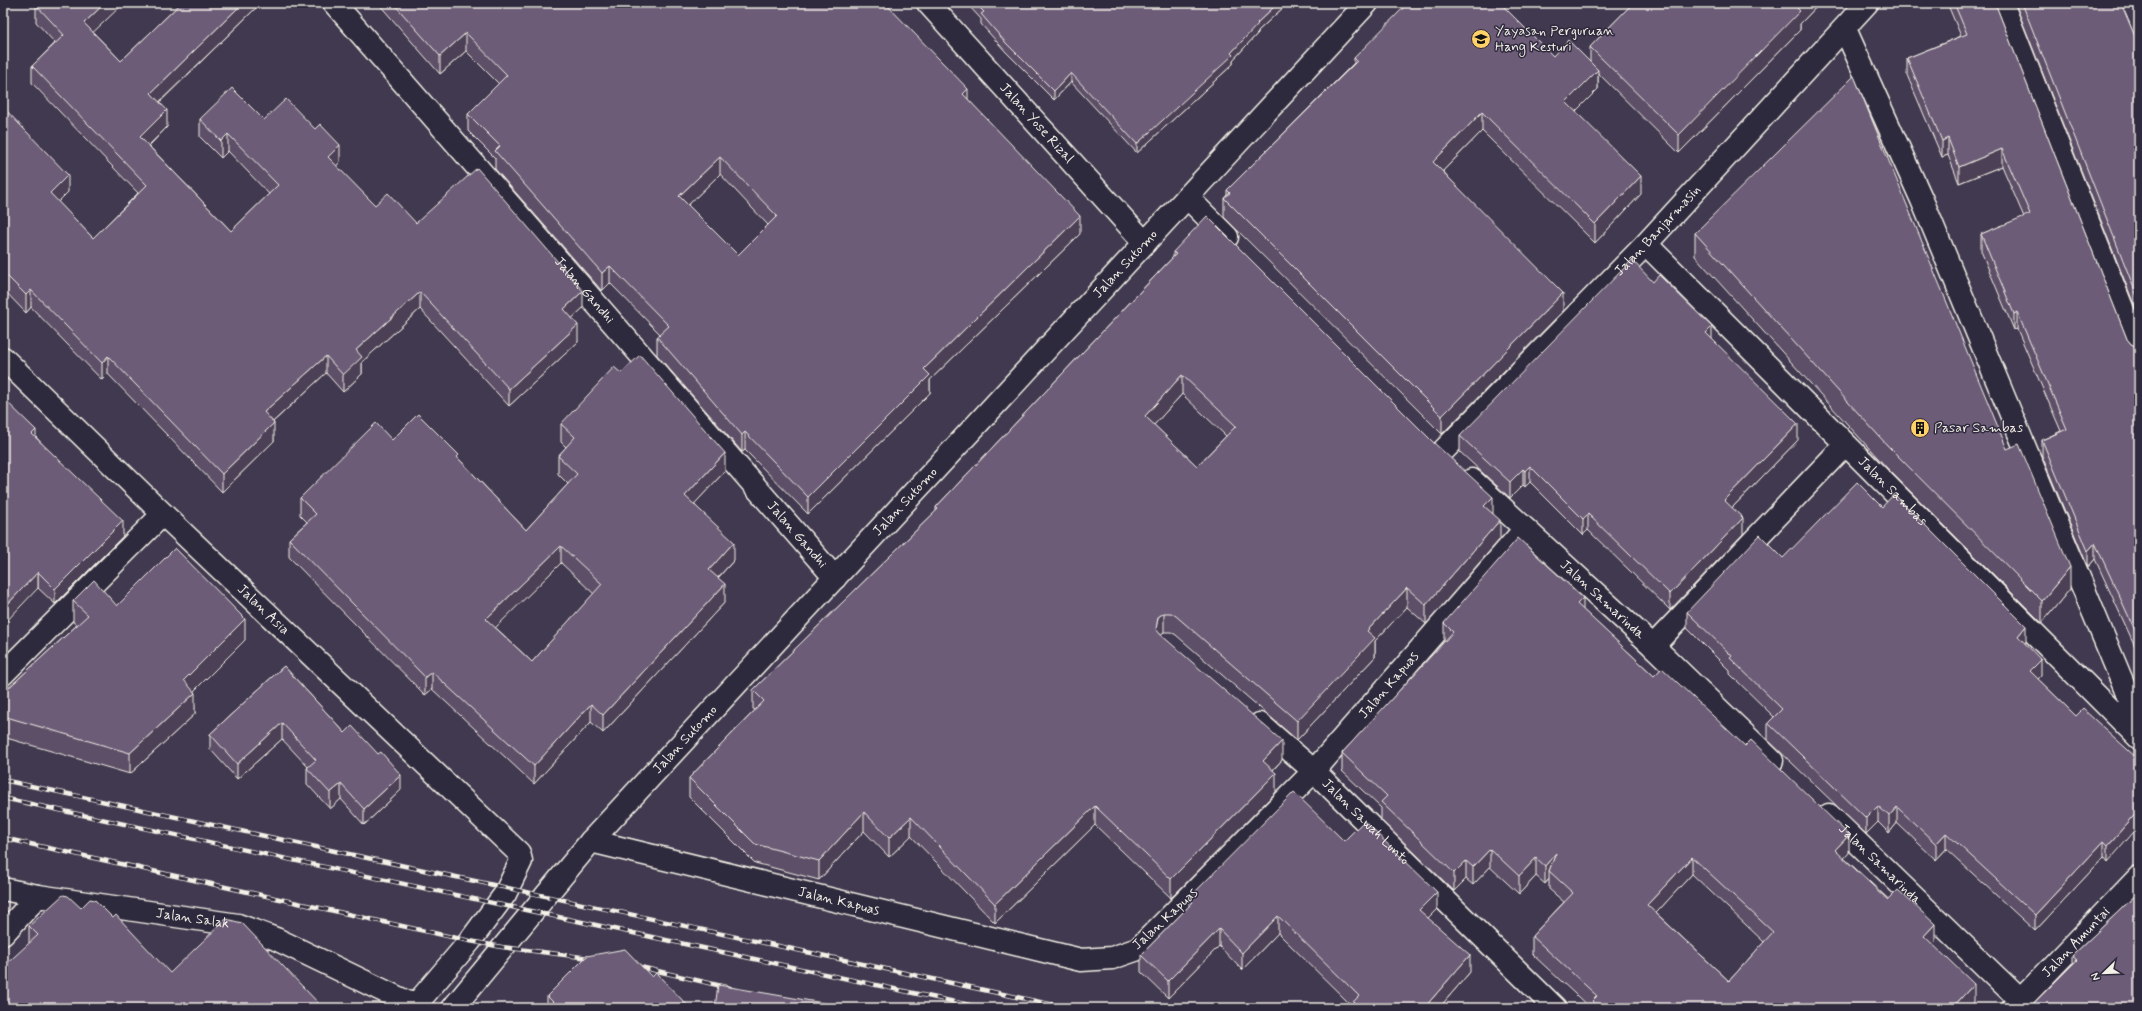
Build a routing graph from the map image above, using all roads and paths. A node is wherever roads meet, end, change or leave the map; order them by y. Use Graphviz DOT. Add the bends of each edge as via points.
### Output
graph roads {
  1 [pos="334,3"];
  2 [pos="928,3"];
  3 [pos="1367,3"];
  4 [pos="1867,3"];
  5 [pos="2002,3"];
  6 [pos="1845,28"];
  7 [pos="1187,197"];
  8 [pos="1145,243"];
  9 [pos="1646,244"];
  10 [pos="1242,253"];
  11 [pos="2139,351"];
  12 [pos="3,358"];
  13 [pos="1426,436"];
  14 [pos="1845,445"];
  15 [pos="1442,452"];
  16 [pos="162,514"];
  17 [pos="1525,529"];
  18 [pos="835,578"];
  19 [pos="1653,646"];
  20 [pos="3,674"];
  21 [pos="1244,710"];
  22 [pos="2139,722"];
  23 [pos="2139,738"];
  24 [pos="1314,771"];
  25 [pos="1785,773"];
  26 [pos="1814,801"];
  27 [pos="591,841"];
  28 [pos="2139,877"];
  29 [pos="3,889"];
  30 [pos="38,896"];
  31 [pos="3,934"];
  32 [pos="437,979"];
  33 [pos="2016,1004"];
  34 [pos="462,1005"];
  35 [pos="414,1007"];
  36 [pos="1554,1008"];
  1 -- 18 [label="street, Jalan Gandhi"];
  2 -- 8 [label="street, Jalan Yose Rizal"];
  3 -- 7 [label="street, Jalan Sutomo"];
  4 -- 6 [label="street, Jalan Banjarmasin"];
  5 -- 11 [label="street"];
  6 -- 9 [label="street, Jalan Banjarmasin"];
  6 -- 22 [label="street" via="1922,200"];
  7 -- 8 [label="street, Jalan Sutomo"];
  7 -- 10 [label="street"];
  8 -- 18 [label="street, Jalan Sutomo"];
  9 -- 14 [label="street, Jalan Sambas"];
  9 -- 15 [label="street, Jalan Banjarmasin"];
  12 -- 16 [label="street, Jalan Asia"];
  13 -- 15 [label="street, Jalan Samarinda"];
  14 -- 19 [label="street"];
  14 -- 23 [label="street, Jalan Sambas"];
  15 -- 17 [label="street, Jalan Samarinda"];
  16 -- 20 [label="street"];
  16 -- 32 [label="street, Jalan Asia" via="519,853 521,861 505,894 470,941"];
  17 -- 19 [label="street, Jalan Samarinda"];
  17 -- 24 [label="street, Jalan Kapuas"];
  18 -- 27 [label="street, Jalan Sutomo"];
  19 -- 25 [label="street, Jalan Samarinda"];
  21 -- 24 [label="street, Jalan Sawah Lunto"];
  24 -- 27 [label="street, Jalan Kapuas" via="1138,949 1112,958 1081,960"];
  24 -- 36 [label="street, Jalan Sawah Lunto"];
  26 -- 33 [label="street, Jalan Samarinda"];
  27 -- 34 [label="street, Jalan Sutomo" via="502,947"];
  28 -- 33 [label="street, Jalan Amuntai"];
  29 -- 30 [label="street, Jalan Salak"];
  30 -- 31 [label="street"];
  30 -- 35 [label="street, Jalan Salak" via="238,925 276,939"];
  32 -- 34 [label="street"];
  32 -- 35 [label="street"];
}
